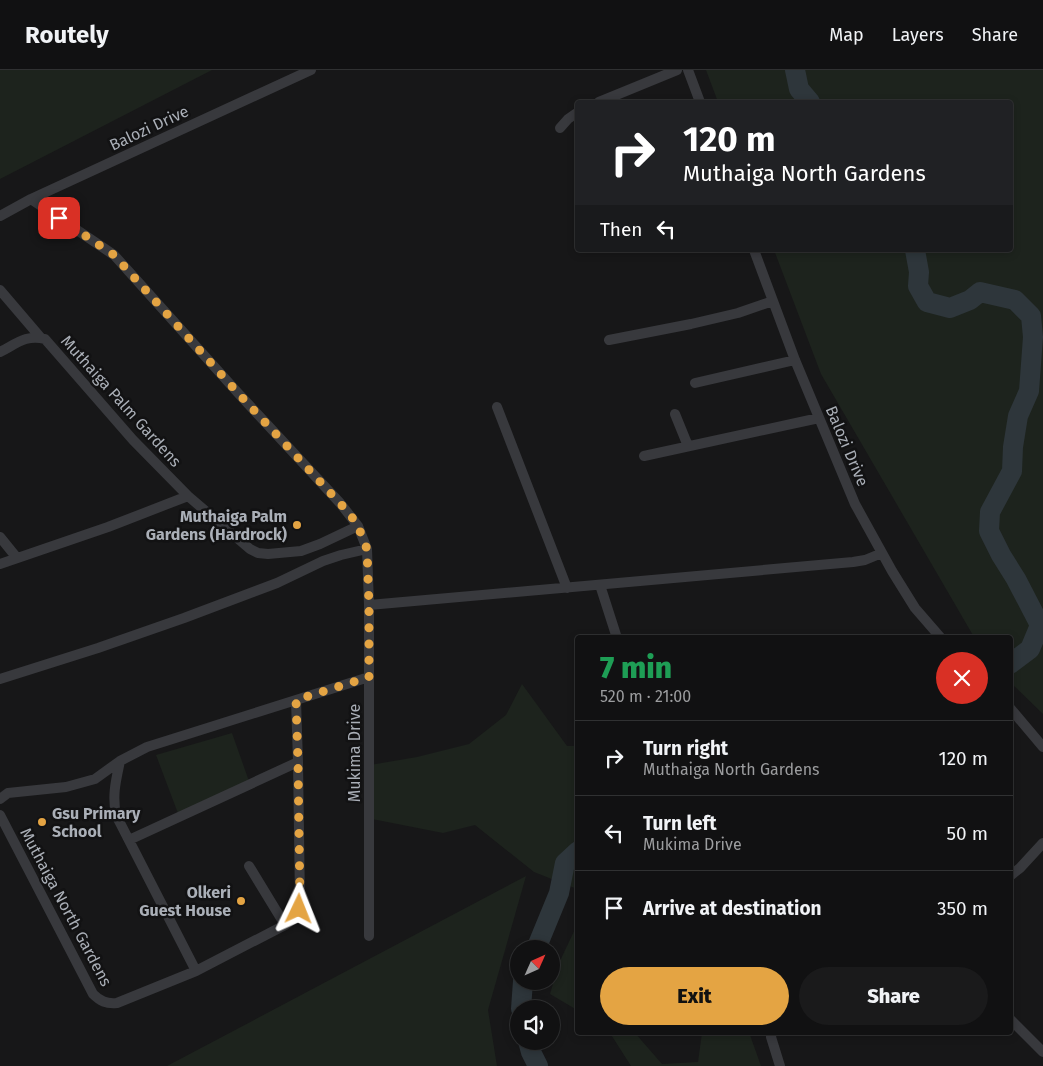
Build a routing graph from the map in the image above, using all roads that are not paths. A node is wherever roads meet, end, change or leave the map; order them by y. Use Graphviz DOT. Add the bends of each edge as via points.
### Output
graph roads {
  1 [pos="311,70"];
  2 [pos="677,70"];
  3 [pos="688,70"];
  4 [pos="604,100"];
  5 [pos="699,100"];
  6 [pos="575,114"];
  7 [pos="560,128"];
  8 [pos="31,199"];
  9 [pos="0,216"];
  10 [pos="755,252"];
  11 [pos="0,290"];
  12 [pos="773,301"];
  13 [pos="41,338"];
  14 [pos="609,340"];
  15 [pos="0,352"];
  16 [pos="795,360"];
  17 [pos="695,383"];
  18 [pos="497,407"];
  19 [pos="675,414"];
  20 [pos="819,418"];
  21 [pos="688,446"];
  22 [pos="644,456"];
  23 [pos="188,496"];
  24 [pos="358,526"];
  25 [pos="0,537"];
  26 [pos="367,549"];
  27 [pos="882,553"];
  28 [pos="17,558"];
  29 [pos="0,564"];
  30 [pos="600,585"];
  31 [pos="567,588"];
  32 [pos="369,605"];
  33 [pos="616,635"];
  34 [pos="938,635"];
  35 [pos="369,677"];
  36 [pos="0,679"];
  37 [pos="296,700"];
  38 [pos="1014,712"];
  39 [pos="1043,747"];
  40 [pos="120,761"];
  41 [pos="298,762"];
  42 [pos="0,799"];
  43 [pos="0,815"];
  44 [pos="10,834"];
  45 [pos="0,839"];
  46 [pos="129,840"];
  47 [pos="1043,843"];
  48 [pos="249,866"];
  49 [pos="1013,874"];
  50 [pos="285,925"];
  51 [pos="369,936"];
  52 [pos="196,971"];
  53 [pos="1013,1022"];
  54 [pos="772,1035"];
  55 [pos="1043,1052"];
  56 [pos="780,1066"];
  1 -- 8 [label="street, Balozi Drive"];
  2 -- 4 [label="street"];
  3 -- 5 [label="street"];
  6 -- 7 [label="street"];
  8 -- 9 [label="street, Balozi Drive"];
  8 -- 24 [label="street, Mukima Drive" via="114,255"];
  10 -- 12 [label="street, Balozi Drive"];
  11 -- 13 [label="street"];
  12 -- 14 [label="street" via="738,313"];
  12 -- 16 [label="street, Balozi Drive"];
  13 -- 15 [label="street, Muthaiga Palm Gardens" via="28,338"];
  13 -- 23 [label="street, Muthaiga Palm Gardens"];
  16 -- 17 [label="street"];
  16 -- 20 [label="street, Balozi Drive"];
  18 -- 31 [label="street"];
  19 -- 21 [label="street"];
  20 -- 21 [label="street"];
  20 -- 27 [label="street, Balozi Drive" via="855,504"];
  21 -- 22 [label="street"];
  23 -- 24 [label="street, Muthaiga Palm Gardens" via="258,553 301,551"];
  23 -- 28 [label="street"];
  24 -- 26 [label="street, Mukima Drive"];
  25 -- 28 [label="street"];
  26 -- 32 [label="street, Mukima Drive"];
  26 -- 36 [label="street" via="323,561 277,583 184,618"];
  27 -- 30 [label="street" via="853,562"];
  27 -- 34 [label="street, Balozi Drive" via="915,608"];
  28 -- 29 [label="street"];
  30 -- 31 [label="street"];
  30 -- 33 [label="street"];
  31 -- 32 [label="street"];
  32 -- 35 [label="street, Mukima Drive"];
  35 -- 37 [label="street"];
  35 -- 51 [label="street, Mukima Drive"];
  37 -- 40 [label="street" via="147,747"];
  37 -- 41 [label="street, Muthaiga North Gardens"];
  38 -- 39 [label="street"];
  40 -- 42 [label="street" via="85,782 8,793"];
  40 -- 46 [label="street" via="114,802 116,815"];
  41 -- 46 [label="street"];
  41 -- 50 [label="street, Muthaiga North Gardens" via="300,902 298,915"];
  43 -- 44 [label="street, Muthaiga North Gardens"];
  44 -- 45 [label="street"];
  44 -- 52 [label="street, Muthaiga North Gardens" via="98,999 111,1004"];
  46 -- 52 [label="street"];
  47 -- 49 [label="street"];
  48 -- 50 [label="street"];
  50 -- 52 [label="street, Muthaiga North Gardens"];
  53 -- 55 [label="street"];
  54 -- 56 [label="street"];
}
